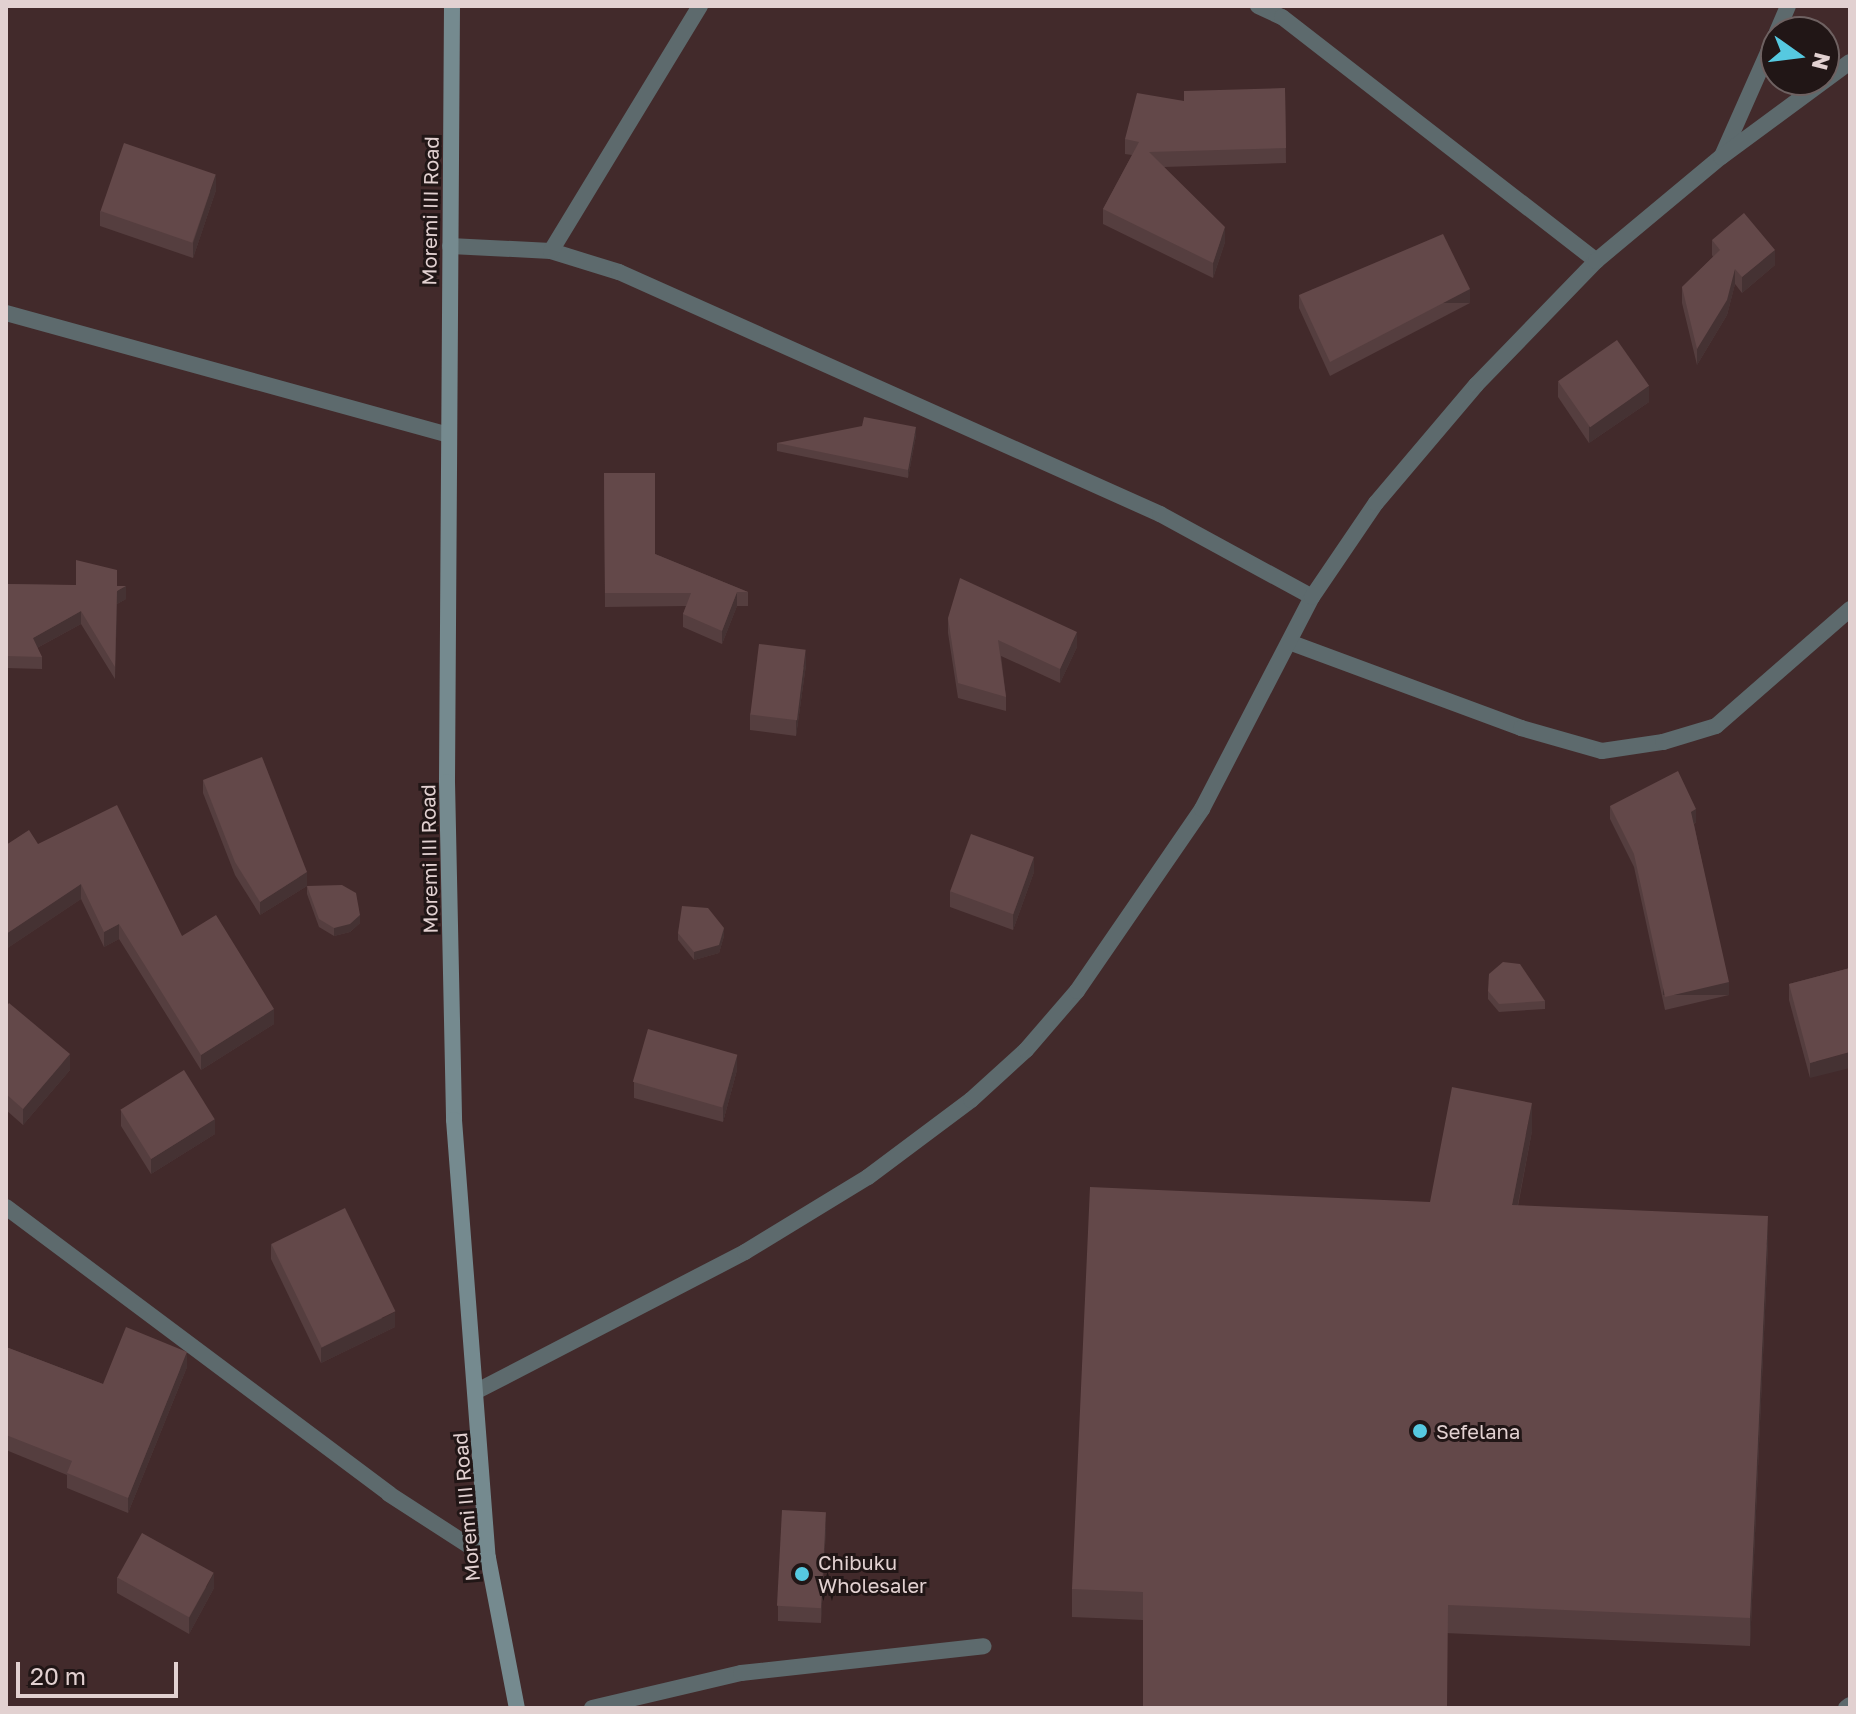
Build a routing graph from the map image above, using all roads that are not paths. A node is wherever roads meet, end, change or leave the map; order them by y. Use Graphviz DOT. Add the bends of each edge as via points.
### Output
graph roads {
  1 [pos="452,6"];
  2 [pos="700,6"];
  3 [pos="1258,6"];
  4 [pos="1850,62"];
  5 [pos="1760,69"];
  6 [pos="1721,157"];
  7 [pos="450,246"];
  8 [pos="551,251"];
  9 [pos="1596,261"];
  10 [pos="6,313"];
  11 [pos="448,435"];
  12 [pos="1312,597"];
  13 [pos="1850,609"];
  14 [pos="1289,642"];
  15 [pos="6,1207"];
  16 [pos="477,1391"];
  17 [pos="488,1558"];
  18 [pos="984,1646"];
  19 [pos="517,1708"];
  20 [pos="592,1708"];
  1 -- 7 [label="street, Moremi III Road"];
  2 -- 8 [label="street"];
  3 -- 9 [label="street" via="1282,17"];
  4 -- 6 [label="street"];
  5 -- 6 [label="street"];
  6 -- 9 [label="street"];
  7 -- 8 [label="street"];
  7 -- 11 [label="street, Moremi III Road"];
  8 -- 12 [label="street" via="670,293 1147,508"];
  9 -- 12 [label="street" via="1476,385 1376,503"];
  10 -- 11 [label="street"];
  11 -- 16 [label="street, Moremi III Road" via="447,782 454,1120"];
  12 -- 14 [label="street"];
  13 -- 14 [label="street" via="1716,726 1663,742 1602,751 1521,728"];
  14 -- 16 [label="street" via="1246,730 1165,867 1077,991 1015,1060 868,1177 745,1252"];
  15 -- 17 [label="street" via="389,1494"];
  16 -- 17 [label="street, Moremi III Road"];
  17 -- 19 [label="street, Moremi III Road"];
  18 -- 20 [label="street" via="741,1673"];
}
